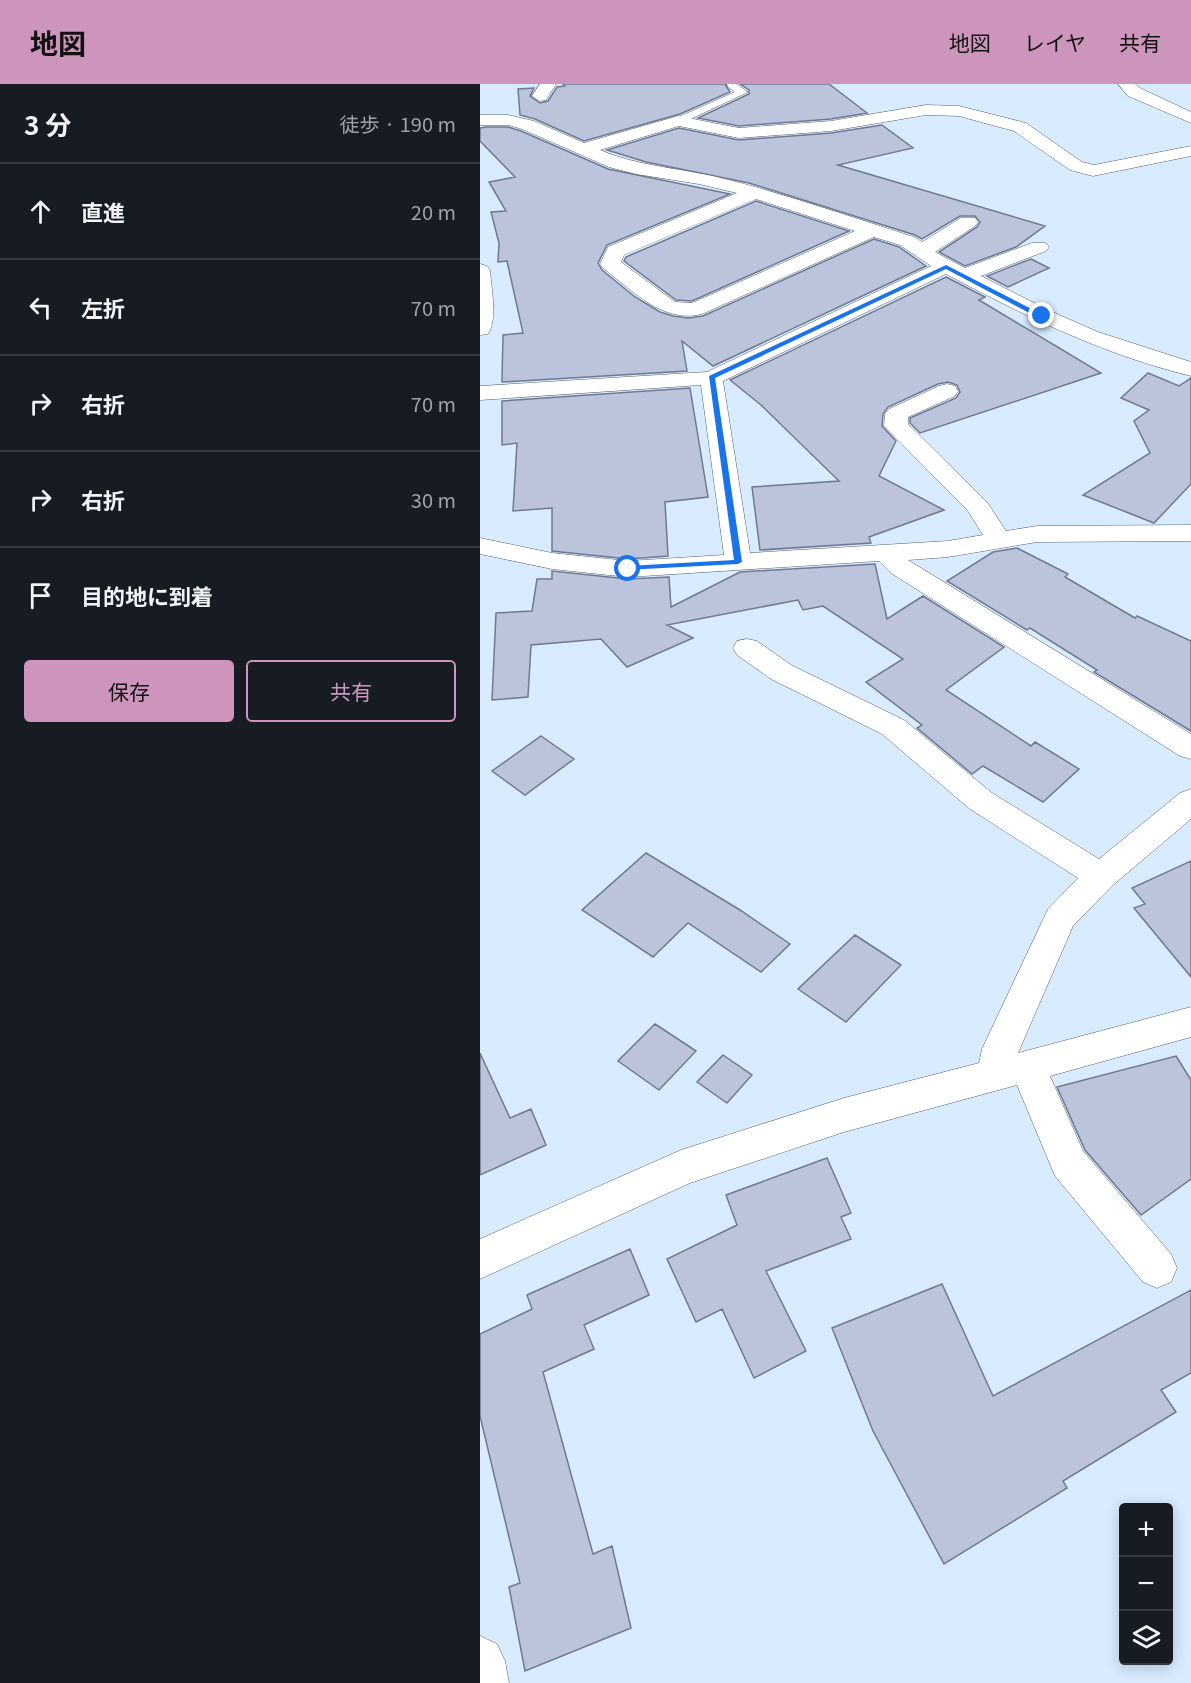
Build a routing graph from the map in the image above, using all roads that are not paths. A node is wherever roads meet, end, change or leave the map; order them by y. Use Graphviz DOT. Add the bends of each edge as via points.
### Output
graph roads {
  1 [pos="1126,84"];
  2 [pos="731,85"];
  3 [pos="1191,118"];
  4 [pos="480,120"];
  5 [pos="678,121"];
  6 [pos="583,149"];
  7 [pos="1191,151"];
  8 [pos="755,192"];
  9 [pos="968,222"];
  10 [pos="873,230"];
  11 [pos="1039,247"];
  12 [pos="922,251"];
  13 [pos="480,270"];
  14 [pos="955,271"];
  15 [pos="480,329"];
  16 [pos="1191,369"];
  17 [pos="711,378"];
  18 [pos="947,391"];
  19 [pos="480,393"];
  20 [pos="1191,532"];
  21 [pos="999,540"];
  22 [pos="480,546"];
  23 [pos="885,552"];
  24 [pos="738,562"];
  25 [pos="747,648"];
  26 [pos="1191,748"];
  27 [pos="1191,801"];
  28 [pos="1101,876"];
  29 [pos="1191,1022"];
  30 [pos="1011,1070"];
  31 [pos="480,1259"];
  32 [pos="1157,1268"];
  33 [pos="480,1661"];
  34 [pos="484,1683"];
  1 -- 3 [label="street" via="1134,92"];
  2 -- 5 [label="lane" via="743,92"];
  4 -- 6 [label="street" via="528,125"];
  5 -- 6 [label="street"];
  5 -- 7 [label="street" via="739,134 942,110 1027,130 1076,166 1093,171"];
  6 -- 8 [label="street" via="636,170 699,178"];
  8 -- 10 [label="street"];
  8 -- 10 [label="street" via="615,251 610,264 669,308 695,310"];
  9 -- 12 [label="street"];
  10 -- 12 [label="street" via="907,241"];
  11 -- 14 [label="street"];
  12 -- 14 [label="street"];
  13 -- 15 [label="street"];
  14 -- 16 [label="street" via="1090,338"];
  14 -- 17 [label="street"];
  17 -- 19 [label="street"];
  17 -- 24 [label="street"];
  18 -- 21 [label="street" via="897,414 896,426 978,507"];
  20 -- 21 [label="street" via="1037,534"];
  21 -- 23 [label="street" via="948,549"];
  22 -- 24 [label="street" via="552,561 628,569"];
  23 -- 24 [label="street"];
  23 -- 26 [label="street" via="900,567"];
  25 -- 28 [label="street" via="781,672 893,728 981,801"];
  27 -- 28 [label="street"];
  28 -- 30 [label="street" via="1060,918 1000,1049"];
  29 -- 30 [label="street"];
  30 -- 31 [label="street" via="844,1115 681,1167"];
  30 -- 32 [label="street" via="1069,1163"];
  33 -- 34 [label="street"];
}
